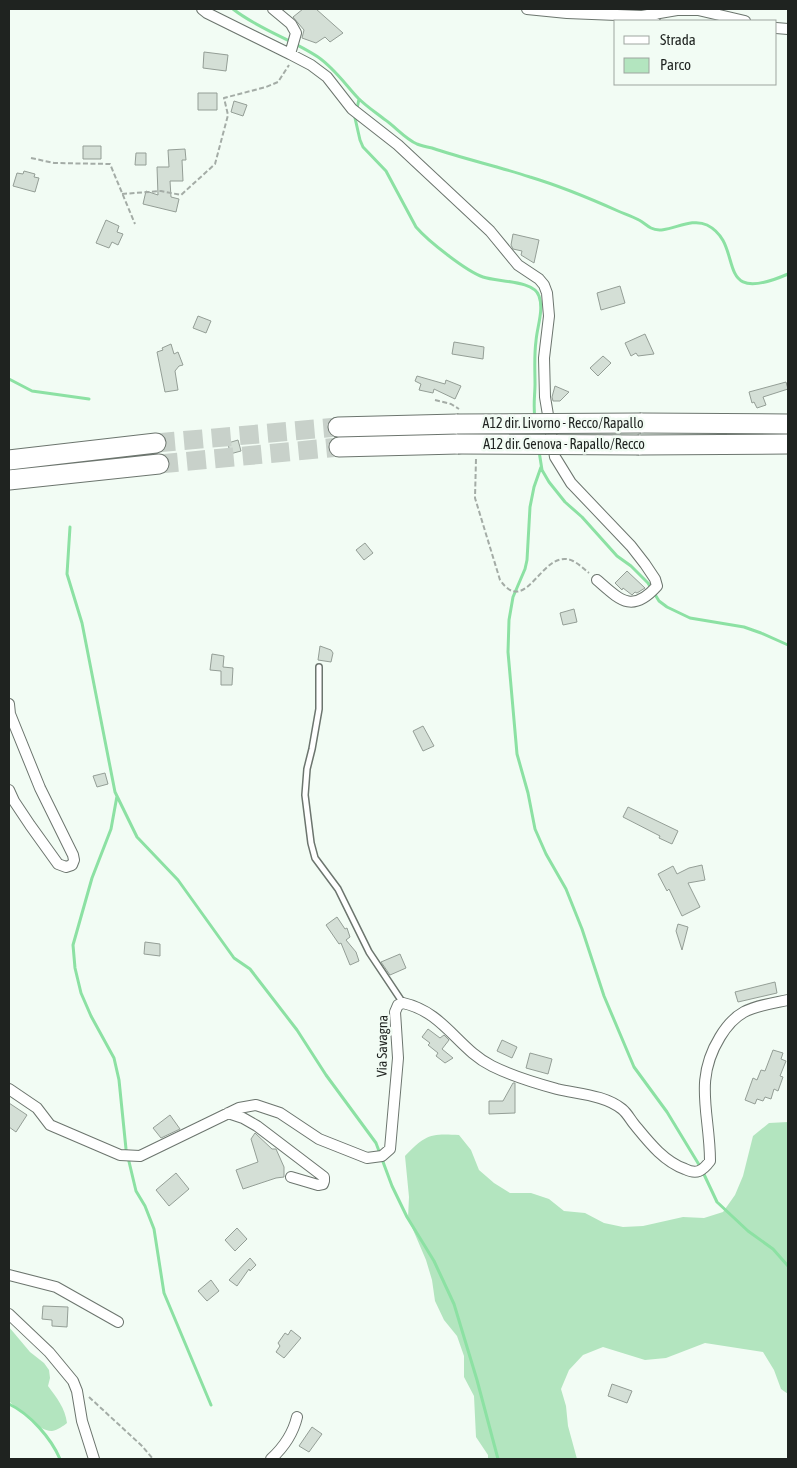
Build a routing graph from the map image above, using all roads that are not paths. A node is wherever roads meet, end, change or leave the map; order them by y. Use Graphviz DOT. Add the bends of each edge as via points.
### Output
graph roads {
  1 [pos="202,9"];
  2 [pos="273,9"];
  3 [pos="527,9"];
  4 [pos="642,16"];
  5 [pos="654,20"];
  6 [pos="741,20"];
  7 [pos="291,53"];
  8 [pos="788,424"];
  9 [pos="338,427"];
  10 [pos="156,443"];
  11 [pos="788,444"];
  12 [pos="339,447"];
  13 [pos="9,460"];
  14 [pos="159,464"];
  15 [pos="9,480"];
  16 [pos="597,580"];
  17 [pos="319,667"];
  18 [pos="9,704"];
  19 [pos="9,790"];
  20 [pos="788,1000"];
  21 [pos="403,1003"];
  22 [pos="9,1090"];
  23 [pos="228,1113"];
  24 [pos="291,1177"];
  25 [pos="9,1275"];
  26 [pos="9,1314"];
  27 [pos="118,1322"];
  28 [pos="297,1417"];
  29 [pos="94,1459"];
  30 [pos="272,1459"];
  1 -- 7 [label="street"];
  2 -- 7 [label="street" via="291,24 296,33"];
  3 -- 4 [label="street"];
  4 -- 5 [label="lane"];
  4 -- 6 [label="street" via="698,10"];
  7 -- 16 [label="street" via="327,77 352,109 398,144 490,231 518,265 544,285 549,316 544,358 545,397 555,457 571,483 631,546 657,586 636,602 625,602"];
  8 -- 9 [label="highway, A12 dir. Livorno - Recco/Rapallo, bridge" via="459,417"];
  10 -- 13 [label="highway"];
  11 -- 12 [label="highway, A12 dir. Genova - Rapallo/Recco, bridge"];
  14 -- 15 [label="highway"];
  17 -- 21 [label="lane" via="319,710 305,795 311,844 315,858 338,889 369,952"];
  18 -- 19 [label="street" via="10,714 40,788 74,855 72,865 58,864"];
  20 -- 21 [label="street, Via Savagna" via="745,1012 728,1025 708,1059 705,1099 710,1161 698,1172 679,1167 665,1158 622,1109 595,1097 557,1089 490,1065 423,1008"];
  21 -- 23 [label="street, Via Savagna" via="395,1012 398,1058 390,1149 382,1156 367,1158 319,1139 280,1113 256,1105"];
  22 -- 23 [label="street, Via Savagna" via="37,1108 50,1125 120,1155 140,1156"];
  23 -- 24 [label="street" via="257,1126 324,1177 324,1181 318,1185"];
  25 -- 27 [label="street" via="56,1287"];
  26 -- 29 [label="street" via="49,1352 73,1381"];
  28 -- 30 [label="street" via="293,1431"];
}
